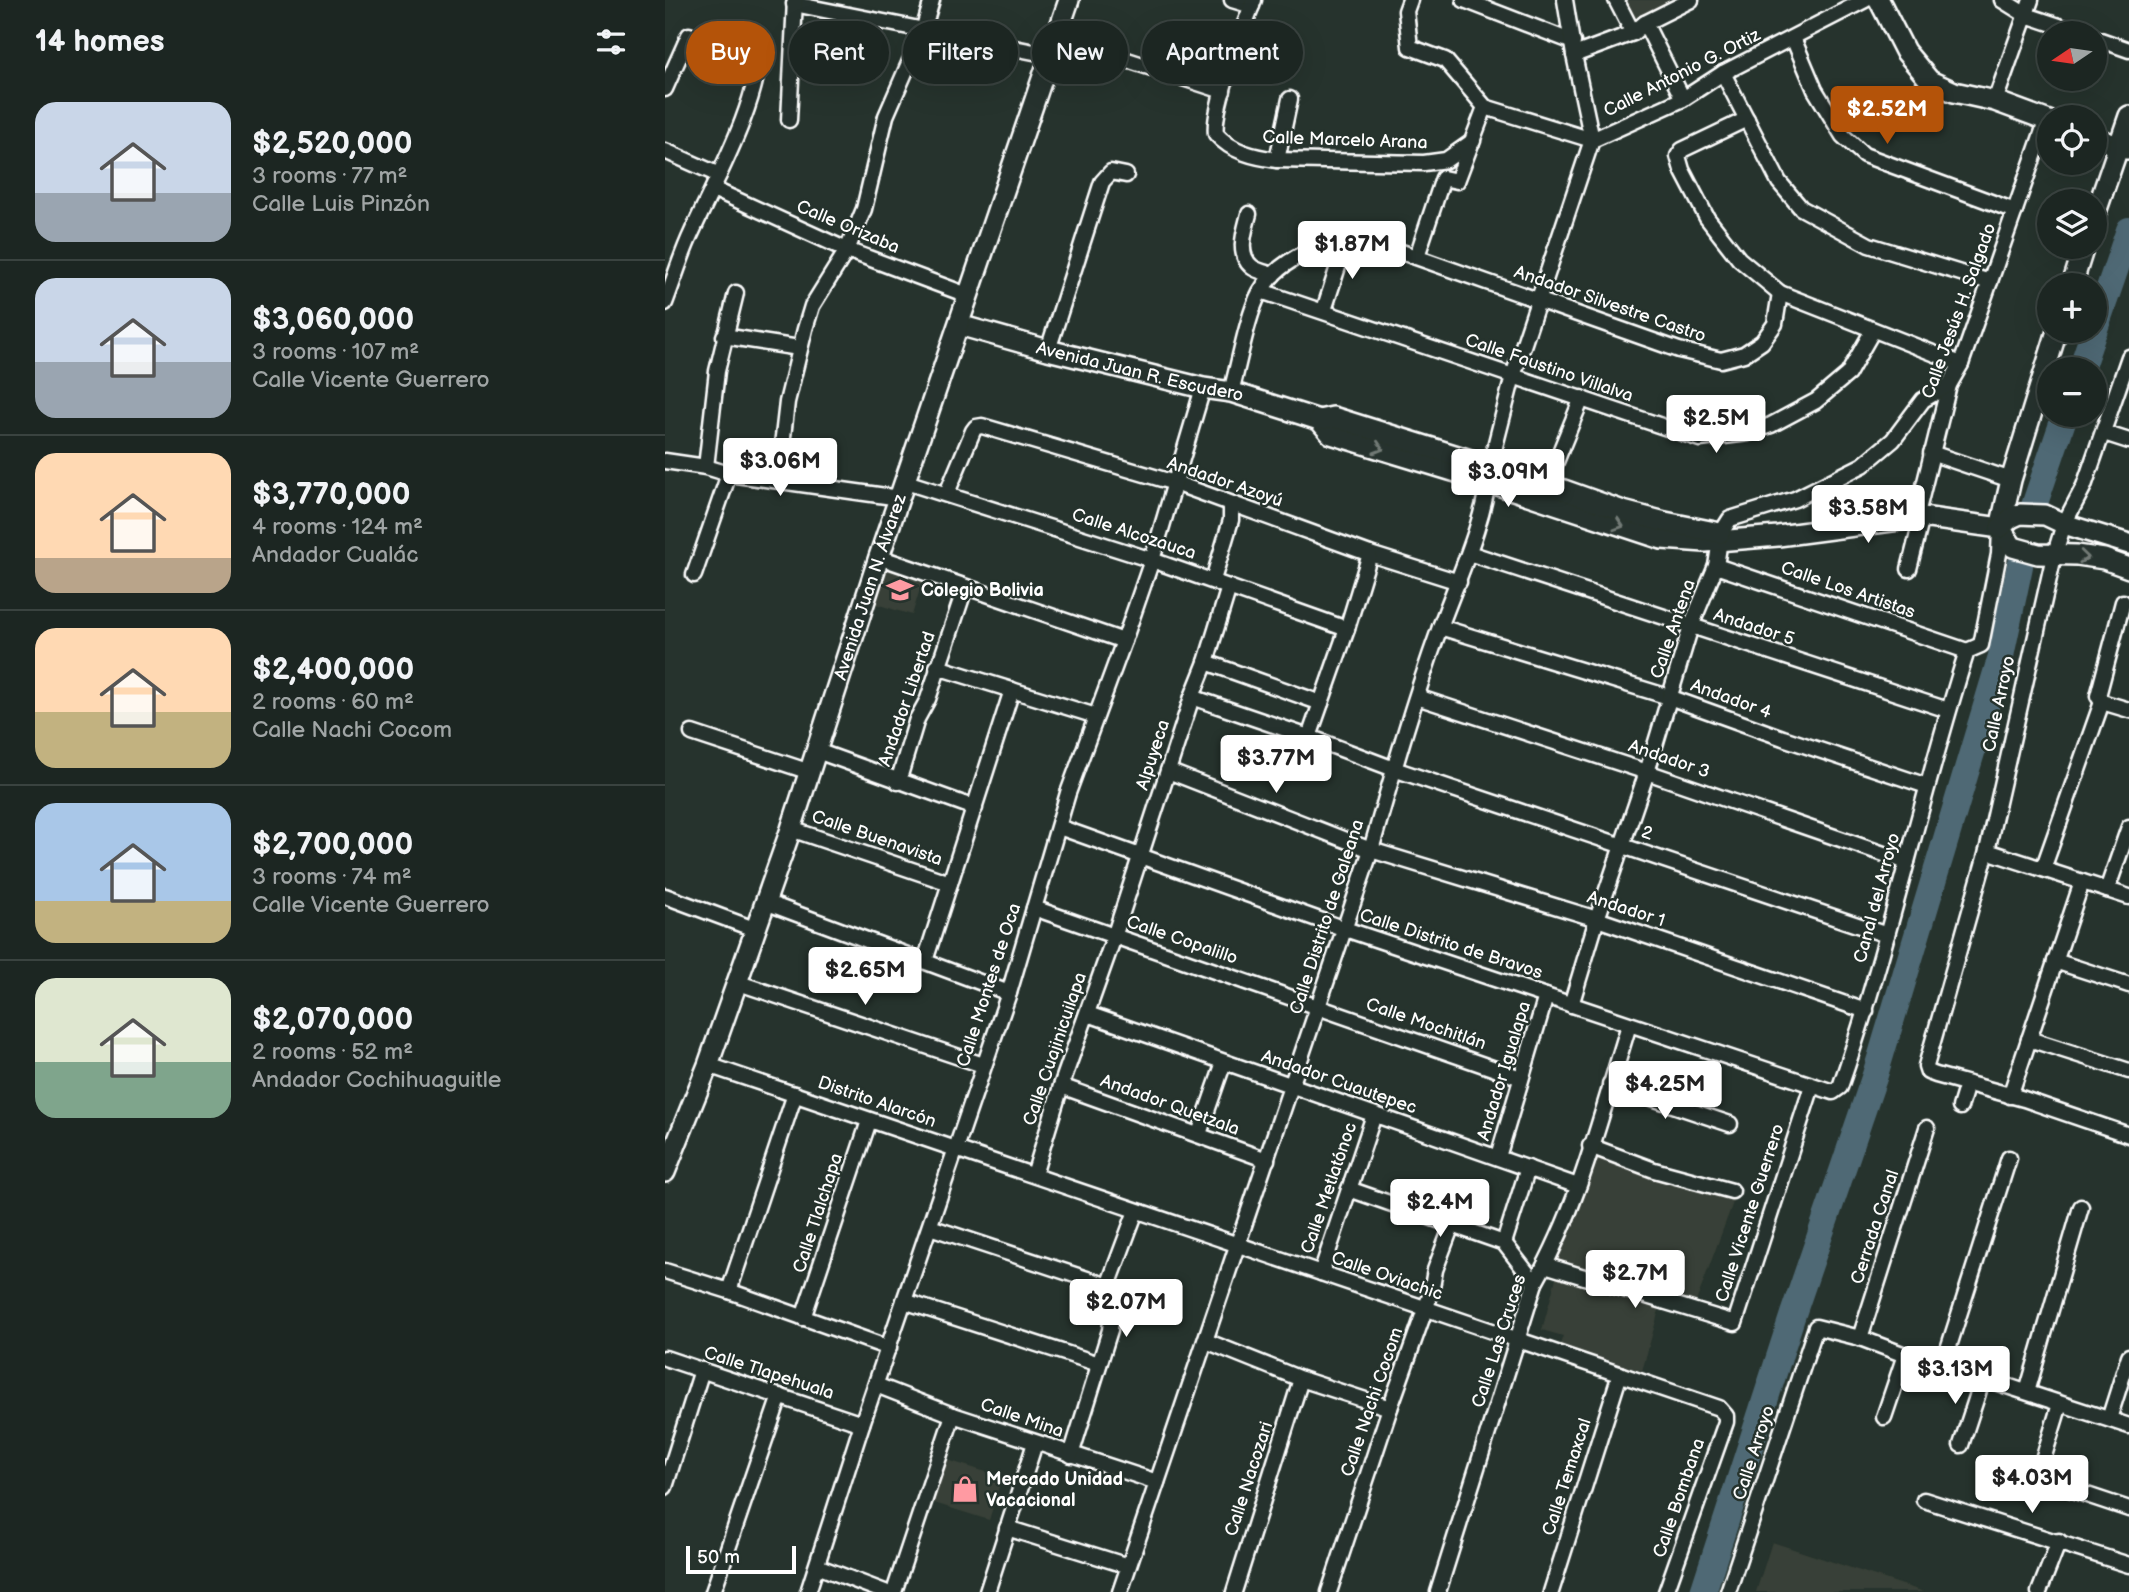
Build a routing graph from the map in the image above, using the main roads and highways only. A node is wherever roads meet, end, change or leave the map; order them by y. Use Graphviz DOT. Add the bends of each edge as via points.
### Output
graph roads {
  1 [pos="1069,0"];
  2 [pos="1879,0"];
  3 [pos="2037,116"];
  4 [pos="2129,116"];
  5 [pos="2123,148"];
  6 [pos="2106,189"];
  7 [pos="960,325"];
  8 [pos="2053,343"];
  9 [pos="1490,474"];
  10 [pos="2000,528"];
  11 [pos="1726,537"];
  12 [pos="2129,544"];
  13 [pos="2129,568"];
  14 [pos="671,1140"];
  15 [pos="665,1172"];
  1 -- 7 [label="main road, Avenida Juan N. Álvarez"];
  2 -- 3 [label="main road" via="1905,51 1930,81"];
  4 -- 5 [label="main road"];
  5 -- 6 [label="main road"];
  7 -- 9 [label="main road, Avenida Juan R. Escudero" via="1231,392 1319,420 1331,434"];
  7 -- 14 [label="main road, Avenida Juan N. Álvarez" via="708,1065"];
  8 -- 10 [label="main road"];
  9 -- 11 [label="main road, Avenida Juan R. Escudero" via="1547,484 1665,523"];
  9 -- 11 [label="main road, Avenida Juan R. Escudero, one-way" via="1662,539 1686,542"];
  10 -- 11 [label="main road, Avenida Juan R. Escudero" via="1919,518 1778,536"];
  10 -- 12 [label="main road" via="2020,514 2045,516"];
  10 -- 13 [label="main road, one-way" via="2013,547 2038,554 2104,559"];
  14 -- 15 [label="main road, Avenida Juan N. Álvarez"];
}
